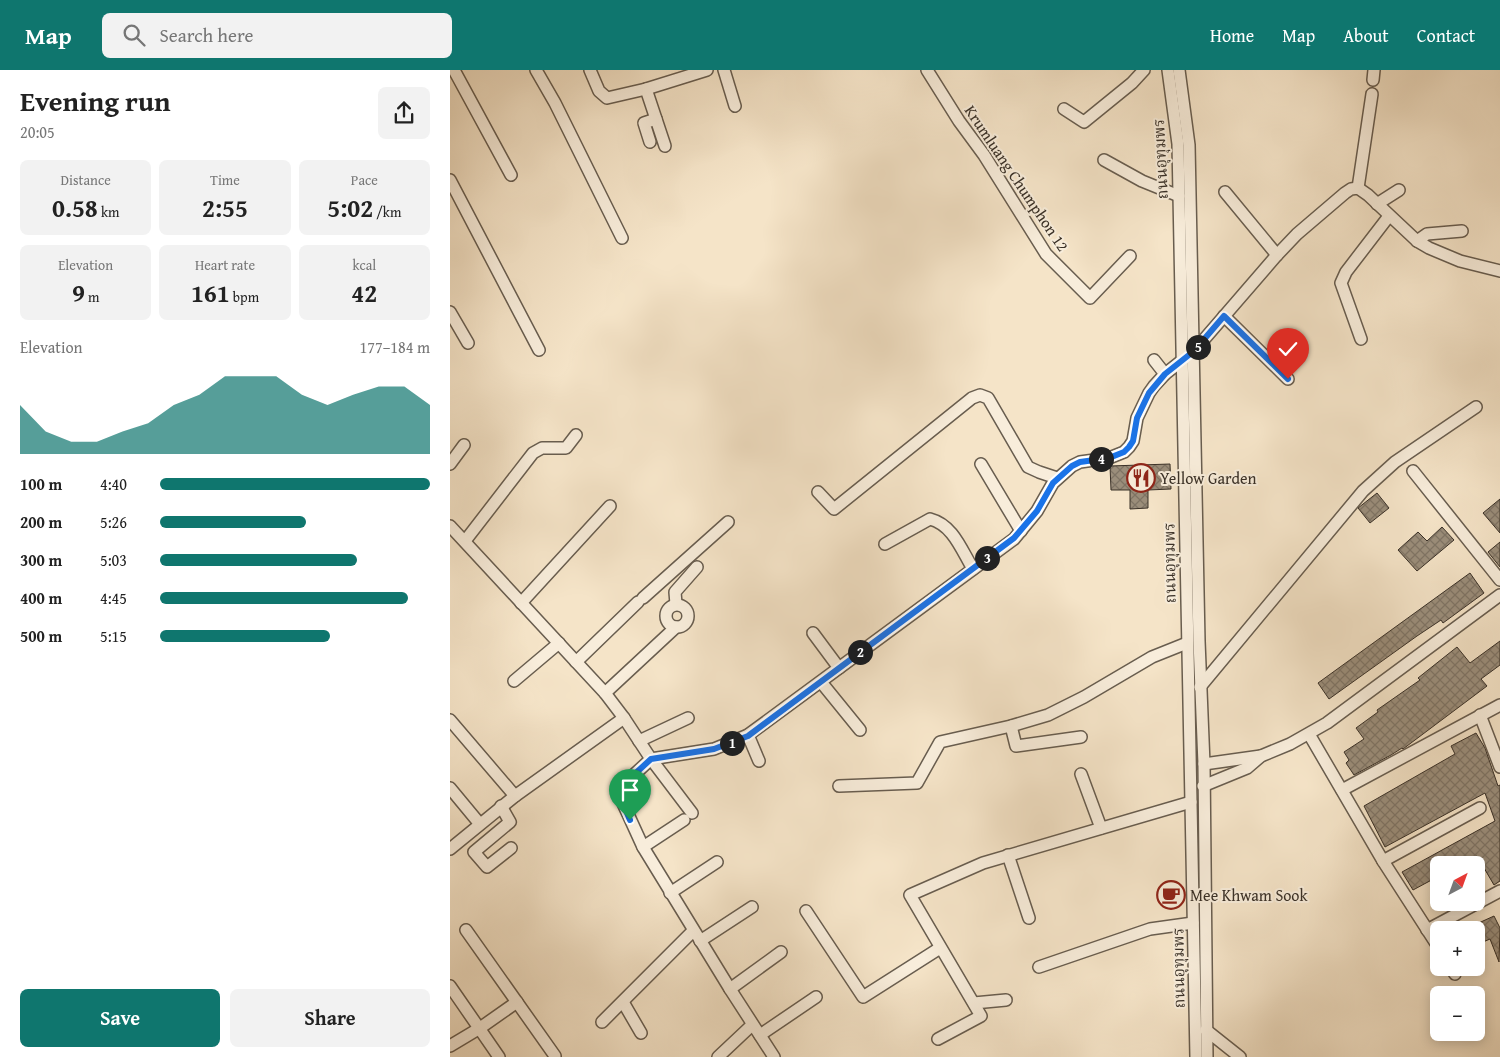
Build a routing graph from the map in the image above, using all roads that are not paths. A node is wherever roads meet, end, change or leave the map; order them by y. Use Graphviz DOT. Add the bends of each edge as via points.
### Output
graph roads {
  1 [pos="454,70"];
  2 [pos="536,70"];
  3 [pos="590,70"];
  4 [pos="707,70"];
  5 [pos="724,70"];
  6 [pos="927,70"];
  7 [pos="1144,70"];
  8 [pos="1168,70"];
  9 [pos="1180,70"];
  10 [pos="646,89"];
  11 [pos="1372,94"];
  12 [pos="734,106"];
  13 [pos="1064,109"];
  14 [pos="656,119"];
  15 [pos="650,142"];
  16 [pos="665,146"];
  17 [pos="1104,160"];
  18 [pos="511,175"];
  19 [pos="450,180"];
  20 [pos="1358,188"];
  21 [pos="1398,190"];
  22 [pos="1226,192"];
  23 [pos="1179,196"];
  24 [pos="1377,204"];
  25 [pos="1388,216"];
  26 [pos="1462,232"];
  27 [pos="622,238"];
  28 [pos="1417,241"];
  29 [pos="1277,255"];
  30 [pos="1130,256"];
  31 [pos="1500,271"];
  32 [pos="450,312"];
  33 [pos="1224,316"];
  34 [pos="1361,339"];
  35 [pos="468,343"];
  36 [pos="539,350"];
  37 [pos="1194,351"];
  38 [pos="1154,360"];
  39 [pos="1182,362"];
  40 [pos="1165,374"];
  41 [pos="1288,379"];
  42 [pos="1476,407"];
  43 [pos="576,435"];
  44 [pos="464,445"];
  45 [pos="450,464"];
  46 [pos="981,464"];
  47 [pos="1413,471"];
  48 [pos="1057,478"];
  49 [pos="818,492"];
  50 [pos="610,506"];
  51 [pos="728,522"];
  52 [pos="450,526"];
  53 [pos="1021,531"];
  54 [pos="464,541"];
  55 [pos="885,544"];
  56 [pos="697,568"];
  57 [pos="973,569"];
  58 [pos="1500,580"];
  59 [pos="1500,595"];
  60 [pos="522,603"];
  61 [pos="676,604"];
  62 [pos="676,627"];
  63 [pos="813,633"];
  64 [pos="1187,642"];
  65 [pos="559,643"];
  66 [pos="576,662"];
  67 [pos="839,668"];
  68 [pos="514,681"];
  69 [pos="821,682"];
  70 [pos="1200,686"];
  71 [pos="605,693"];
  72 [pos="1500,705"];
  73 [pos="1480,715"];
  74 [pos="624,718"];
  75 [pos="688,718"];
  76 [pos="450,720"];
  77 [pos="1011,726"];
  78 [pos="860,730"];
  79 [pos="1309,734"];
  80 [pos="748,736"];
  81 [pos="1081,737"];
  82 [pos="640,741"];
  83 [pos="1261,756"];
  84 [pos="651,759"];
  85 [pos="760,761"];
  86 [pos="1204,764"];
  87 [pos="1500,767"];
  88 [pos="1081,774"];
  89 [pos="839,786"];
  90 [pos="1203,786"];
  91 [pos="450,788"];
  92 [pos="1342,790"];
  93 [pos="514,796"];
  94 [pos="1191,802"];
  95 [pos="501,806"];
  96 [pos="1480,808"];
  97 [pos="479,823"];
  98 [pos="1102,828"];
  99 [pos="643,847"];
  100 [pos="511,848"];
  101 [pos="450,849"];
  102 [pos="1008,856"];
  103 [pos="1383,860"];
  104 [pos="717,862"];
  105 [pos="1500,891"];
  106 [pos="670,893"];
  107 [pos="752,907"];
  108 [pos="806,911"];
  109 [pos="1029,918"];
  110 [pos="1193,923"];
  111 [pos="466,930"];
  112 [pos="1427,930"];
  113 [pos="694,931"];
  114 [pos="1430,934"];
  115 [pos="700,941"];
  116 [pos="940,948"];
  117 [pos="781,952"];
  118 [pos="1038,967"];
  119 [pos="450,986"];
  120 [pos="730,989"];
  121 [pos="816,997"];
  122 [pos="1006,1000"];
  123 [pos="516,1002"];
  124 [pos="623,1002"];
  125 [pos="974,1004"];
  126 [pos="602,1022"];
  127 [pos="752,1025"];
  128 [pos="480,1028"];
  129 [pos="1206,1030"];
  130 [pos="641,1034"];
  131 [pos="760,1035"];
  132 [pos="938,1039"];
  133 [pos="450,1046"];
  134 [pos="555,1056"];
  135 [pos="500,1057"];
  136 [pos="718,1057"];
  137 [pos="774,1057"];
  138 [pos="1196,1057"];
  139 [pos="1206,1057"];
  140 [pos="1240,1057"];
  1 -- 18 [label="street"];
  2 -- 27 [label="street"];
  3 -- 10 [label="street" via="607,98"];
  4 -- 10 [label="street"];
  5 -- 12 [label="street"];
  6 -- 30 [label="street, Krumluang Chumphon 12" via="1046,254 1090,298"];
  7 -- 13 [label="street" via="1084,122"];
  8 -- 23 [label="street, ถนนอุทุมพร" via="1178,144"];
  9 -- 37 [label="street, ถนนอุทุมพร" via="1189,145"];
  10 -- 14 [label="street"];
  11 -- 20 [label="street"];
  14 -- 15 [label="street" via="644,123"];
  14 -- 16 [label="street"];
  17 -- 23 [label="street"];
  19 -- 36 [label="street"];
  20 -- 24 [label="street"];
  20 -- 29 [label="street" via="1345,193"];
  21 -- 24 [label="street"];
  22 -- 29 [label="street"];
  23 -- 39 [label="street, ถนนอุทุมพร"];
  24 -- 25 [label="street"];
  25 -- 28 [label="street"];
  25 -- 34 [label="street" via="1341,283"];
  26 -- 28 [label="street" via="1428,234"];
  28 -- 31 [label="street" via="1460,261"];
  29 -- 33 [label="street"];
  32 -- 35 [label="street"];
  33 -- 37 [label="street"];
  33 -- 41 [label="street"];
  37 -- 39 [label="street"];
  37 -- 70 [label="street, ถนนอุทุมพร"];
  38 -- 40 [label="street"];
  39 -- 40 [label="street"];
  39 -- 64 [label="street, ถนนอุทุมพร"];
  40 -- 48 [label="street" via="1149,393 1137,418 1133,441 1124,452 1109,458 1080,462"];
  42 -- 70 [label="street" via="1395,462 1364,491"];
  43 -- 54 [label="street" via="566,448 542,448 533,453"];
  44 -- 45 [label="street"];
  46 -- 53 [label="street"];
  47 -- 58 [label="street"];
  48 -- 49 [label="street" via="1028,467 988,398 980,395 972,398 834,508"];
  48 -- 53 [label="street"];
  50 -- 60 [label="street"];
  51 -- 66 [label="street"];
  52 -- 54 [label="street"];
  53 -- 57 [label="street"];
  54 -- 60 [label="street"];
  55 -- 57 [label="street" via="930,519 951,531"];
  56 -- 61 [label="street" via="675,592"];
  57 -- 67 [label="street"];
  59 -- 79 [label="street"];
  60 -- 65 [label="street"];
  61 -- 62 [label="street" via="665,615 666,621"];
  61 -- 62 [label="street" via="685,607 688,616 684,624"];
  62 -- 71 [label="street"];
  63 -- 67 [label="street"];
  64 -- 77 [label="street" via="1152,657 1048,715"];
  64 -- 94 [label="street, ถนนอุทุมพร"];
  65 -- 66 [label="street"];
  65 -- 68 [label="street"];
  66 -- 71 [label="street"];
  67 -- 69 [label="street"];
  69 -- 78 [label="street"];
  69 -- 80 [label="street"];
  70 -- 86 [label="street, ถนนอุทุมพร"];
  71 -- 74 [label="street"];
  72 -- 73 [label="street"];
  73 -- 87 [label="street"];
  73 -- 92 [label="street"];
  74 -- 82 [label="street"];
  74 -- 93 [label="street"];
  75 -- 82 [label="street"];
  76 -- 93 [label="street"];
  77 -- 81 [label="street" via="1016,746"];
  77 -- 89 [label="street" via="940,742 916,783"];
  79 -- 83 [label="street"];
  79 -- 92 [label="street"];
  80 -- 84 [label="street" via="714,749"];
  80 -- 85 [label="street"];
  82 -- 84 [label="street"];
  83 -- 86 [label="street"];
  83 -- 90 [label="street" via="1247,768"];
  84 -- 99 [label="street" via="626,782 622,791 622,801"];
  84 -- 99 [label="street" via="688,817"];
  86 -- 90 [label="street, ถนนอุทุมพร"];
  88 -- 98 [label="street"];
  90 -- 129 [label="street, ถนนอุทุมพร"];
  91 -- 97 [label="street"];
  92 -- 103 [label="street"];
  93 -- 95 [label="street"];
  94 -- 98 [label="street"];
  94 -- 110 [label="street, ถนนอุทุมพร"];
  95 -- 97 [label="street"];
  95 -- 100 [label="street" via="510,822 474,852 487,867"];
  96 -- 103 [label="street"];
  97 -- 101 [label="street"];
  98 -- 102 [label="street"];
  99 -- 106 [label="street"];
  102 -- 109 [label="street"];
  102 -- 116 [label="street" via="910,895"];
  103 -- 112 [label="street"];
  104 -- 106 [label="street"];
  105 -- 112 [label="street"];
  106 -- 113 [label="street"];
  107 -- 115 [label="street"];
  108 -- 116 [label="street" via="862,996"];
  110 -- 118 [label="street" via="1150,929"];
  110 -- 138 [label="street, ถนนอุทุมพร"];
  111 -- 123 [label="street"];
  112 -- 114 [label="street"];
  113 -- 115 [label="street"];
  113 -- 124 [label="street"];
  115 -- 120 [label="street"];
  116 -- 125 [label="street"];
  117 -- 120 [label="street"];
  119 -- 128 [label="street"];
  120 -- 127 [label="street"];
  121 -- 131 [label="street"];
  122 -- 125 [label="street"];
  123 -- 128 [label="street"];
  123 -- 134 [label="street"];
  124 -- 126 [label="street"];
  124 -- 130 [label="street"];
  125 -- 132 [label="street" via="980,1016"];
  127 -- 131 [label="street"];
  127 -- 136 [label="street"];
  128 -- 133 [label="street"];
  128 -- 135 [label="street"];
  129 -- 139 [label="street, ถนนอุทุมพร"];
  129 -- 140 [label="street"];
  131 -- 137 [label="street"];
}
